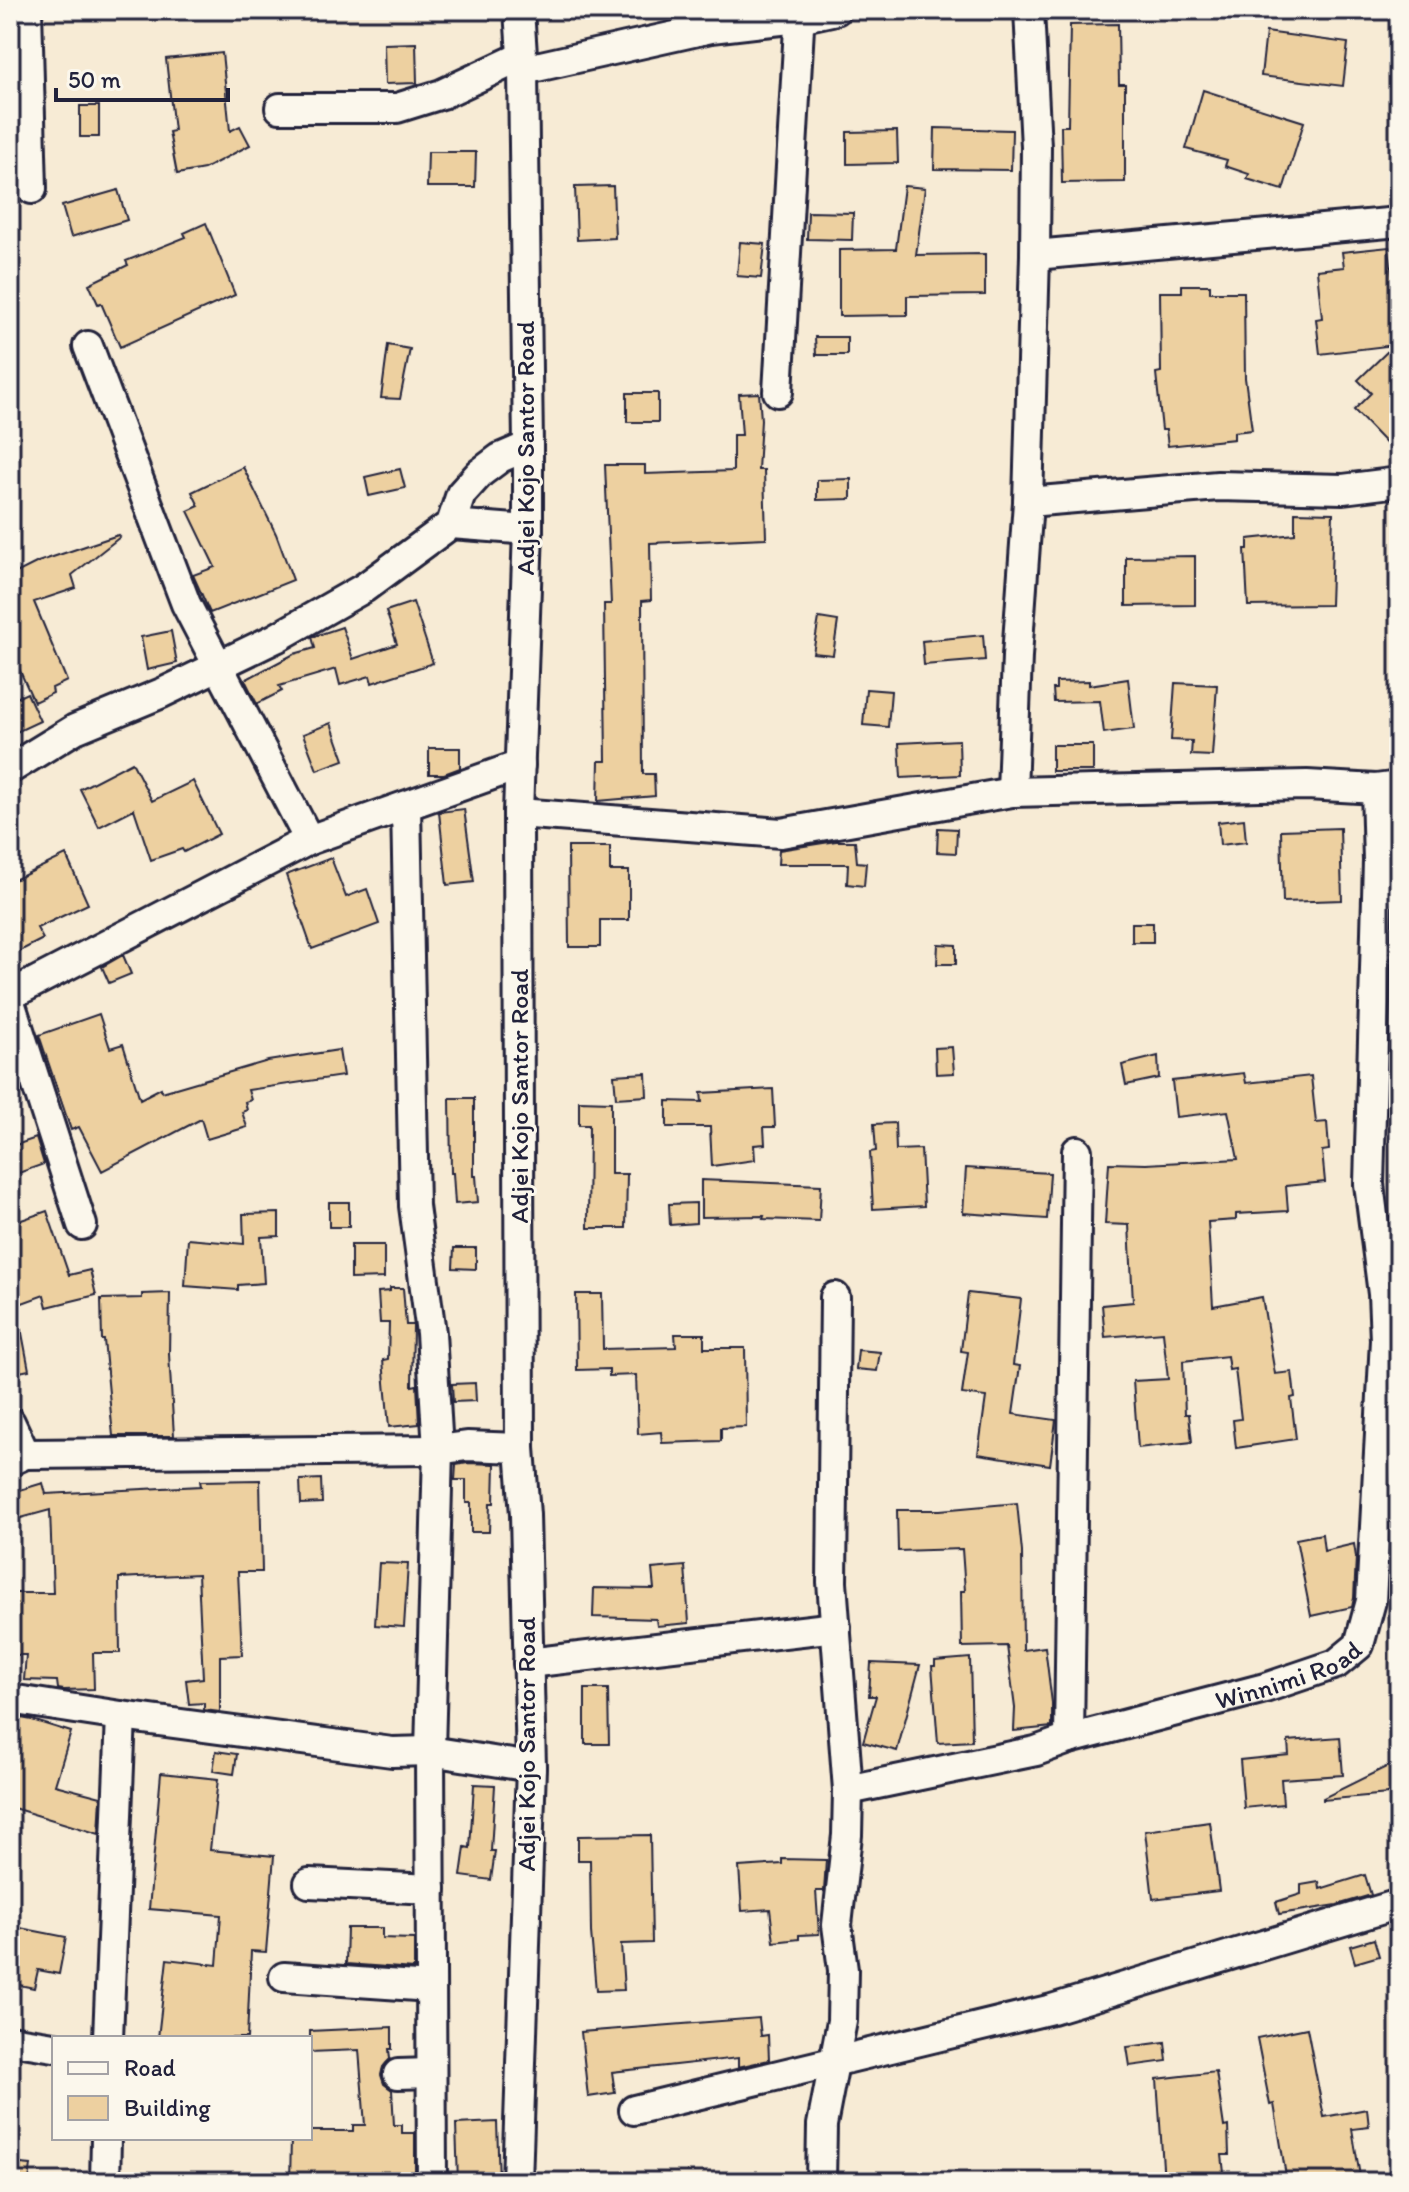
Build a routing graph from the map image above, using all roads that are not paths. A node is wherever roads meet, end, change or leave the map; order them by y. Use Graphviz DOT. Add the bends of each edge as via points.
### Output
graph roads {
  1 [pos="27,10"];
  2 [pos="519,10"];
  3 [pos="836,10"];
  4 [pos="1029,10"];
  5 [pos="800,14"];
  6 [pos="522,64"];
  7 [pos="280,108"];
  8 [pos="32,189"];
  9 [pos="1399,222"];
  10 [pos="1035,255"];
  11 [pos="88,346"];
  12 [pos="778,392"];
  13 [pos="528,446"];
  14 [pos="1399,482"];
  15 [pos="1028,502"];
  16 [pos="451,524"];
  17 [pos="528,530"];
  18 [pos="218,666"];
  19 [pos="520,765"];
  20 [pos="10,769"];
  21 [pos="1387,787"];
  22 [pos="1012,792"];
  23 [pos="406,806"];
  24 [pos="518,813"];
  25 [pos="309,840"];
  26 [pos="10,995"];
  27 [pos="10,1002"];
  28 [pos="1077,1151"];
  29 [pos="82,1225"];
  30 [pos="835,1297"];
  31 [pos="10,1422"];
  32 [pos="520,1448"];
  33 [pos="438,1450"];
  34 [pos="18,1457"];
  35 [pos="836,1627"];
  36 [pos="528,1663"];
  37 [pos="10,1699"];
  38 [pos="121,1716"];
  39 [pos="1069,1739"];
  40 [pos="430,1751"];
  41 [pos="531,1767"];
  42 [pos="848,1790"];
  43 [pos="309,1883"];
  44 [pos="431,1889"];
  45 [pos="1399,1904"];
  46 [pos="284,1977"];
  47 [pos="431,1987"];
  48 [pos="108,2036"];
  49 [pos="10,2040"];
  50 [pos="52,2047"];
  51 [pos="835,2063"];
  52 [pos="431,2073"];
  53 [pos="398,2074"];
  54 [pos="634,2110"];
  55 [pos="106,2140"];
  56 [pos="105,2182"];
  57 [pos="432,2182"];
  58 [pos="517,2182"];
  59 [pos="821,2182"];
  1 -- 8 [label="street"];
  2 -- 6 [label="street, Adjei Kojo Santor Road"];
  3 -- 5 [label="street"];
  4 -- 10 [label="street"];
  5 -- 6 [label="street"];
  5 -- 12 [label="street"];
  6 -- 7 [label="street" via="397,108"];
  6 -- 13 [label="street, Adjei Kojo Santor Road"];
  9 -- 10 [label="street"];
  10 -- 15 [label="street"];
  11 -- 18 [label="street" via="170,565"];
  13 -- 16 [label="street" via="480,473 461,494"];
  13 -- 17 [label="street, Adjei Kojo Santor Road"];
  14 -- 15 [label="street" via="1343,489 1218,486"];
  15 -- 22 [label="street"];
  16 -- 17 [label="street"];
  16 -- 18 [label="street" via="364,588"];
  17 -- 19 [label="street, Adjei Kojo Santor Road"];
  18 -- 20 [label="street" via="75,729"];
  18 -- 25 [label="street"];
  19 -- 23 [label="street"];
  19 -- 24 [label="street, Adjei Kojo Santor Road"];
  21 -- 22 [label="street"];
  21 -- 39 [label="street, Winnimi Road" via="1378,861 1369,1184 1385,1340 1366,1626 1359,1645 1336,1664"];
  22 -- 24 [label="street" via="781,833"];
  23 -- 25 [label="street"];
  23 -- 33 [label="street" via="414,1206 431,1333"];
  24 -- 32 [label="street, Adjei Kojo Santor Road"];
  25 -- 26 [label="street"];
  27 -- 29 [label="street"];
  28 -- 39 [label="street"];
  30 -- 35 [label="street"];
  31 -- 34 [label="street"];
  32 -- 33 [label="street"];
  32 -- 36 [label="street, Adjei Kojo Santor Road"];
  33 -- 34 [label="street"];
  33 -- 40 [label="street"];
  35 -- 36 [label="street"];
  35 -- 42 [label="street"];
  36 -- 41 [label="street, Adjei Kojo Santor Road"];
  37 -- 38 [label="street"];
  38 -- 40 [label="street" via="392,1752"];
  38 -- 48 [label="street"];
  39 -- 42 [label="street, Winnimi Road" via="1036,1751"];
  40 -- 41 [label="street"];
  40 -- 44 [label="street"];
  41 -- 58 [label="street, Adjei Kojo Santor Road"];
  42 -- 51 [label="street" via="837,1925 842,2021"];
  43 -- 44 [label="street"];
  44 -- 47 [label="street"];
  45 -- 51 [label="street" via="1052,2009"];
  46 -- 47 [label="street"];
  47 -- 52 [label="street"];
  49 -- 50 [label="street"];
  51 -- 54 [label="street"];
  51 -- 59 [label="street" via="822,2125"];
  52 -- 53 [label="street"];
  52 -- 57 [label="street"];
  55 -- 56 [label="street"];
}
